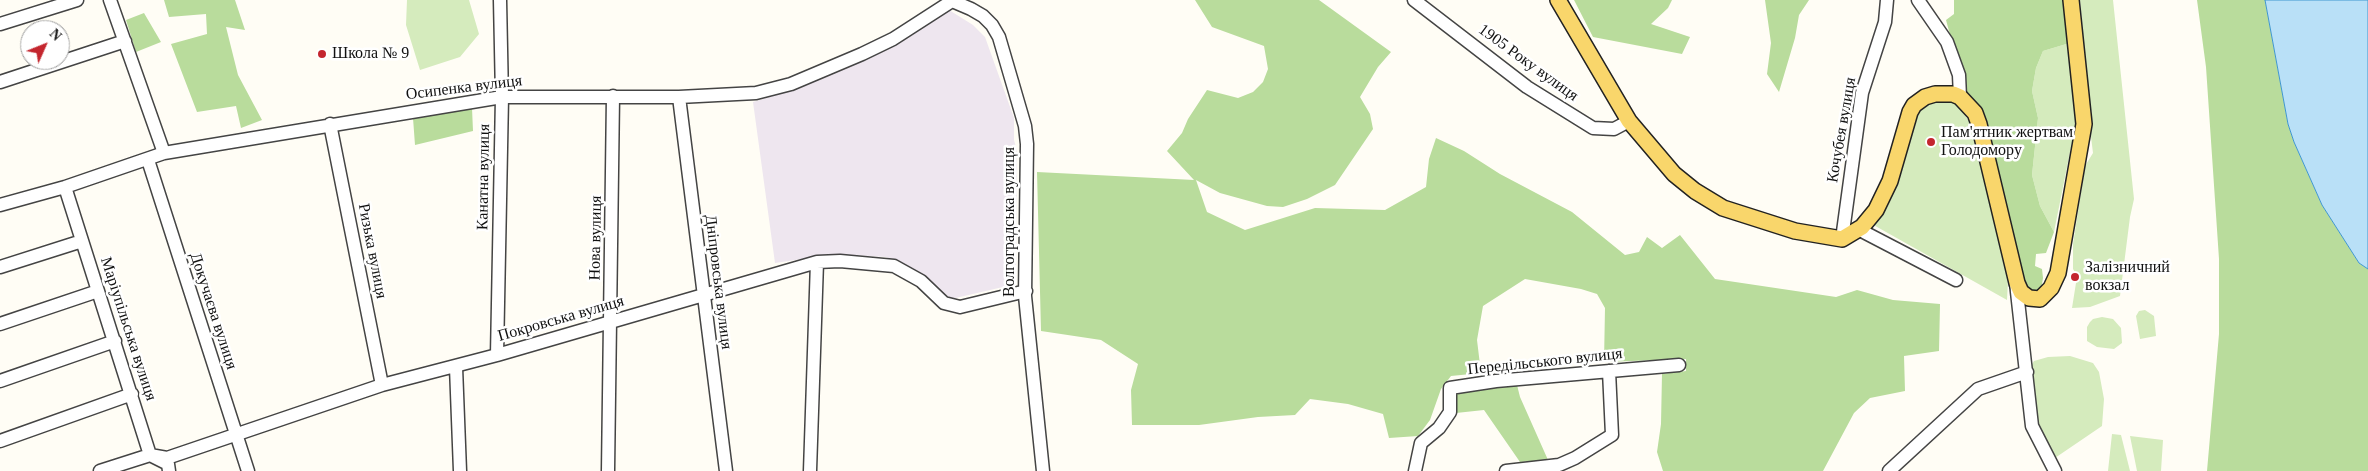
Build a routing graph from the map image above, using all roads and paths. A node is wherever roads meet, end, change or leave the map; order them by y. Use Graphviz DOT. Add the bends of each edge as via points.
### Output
graph roads {
  1 [pos="77,0"];
  2 [pos="110,0"];
  3 [pos="500,0"];
  4 [pos="951,0"];
  5 [pos="1414,0"];
  6 [pos="1558,0"];
  7 [pos="1887,0"];
  8 [pos="1918,0"];
  9 [pos="2071,0"];
  10 [pos="0,24"];
  11 [pos="125,41"];
  12 [pos="0,82"];
  13 [pos="502,96"];
  14 [pos="614,96"];
  15 [pos="1960,97"];
  16 [pos="679,98"];
  17 [pos="1629,121"];
  18 [pos="330,124"];
  19 [pos="164,153"];
  20 [pos="148,160"];
  21 [pos="65,187"];
  22 [pos="0,205"];
  23 [pos="1858,229"];
  24 [pos="1842,239"];
  25 [pos="82,241"];
  26 [pos="817,262"];
  27 [pos="0,266"];
  28 [pos="2014,270"];
  29 [pos="1956,280"];
  30 [pos="98,291"];
  31 [pos="1026,291"];
  32 [pos="703,295"];
  33 [pos="611,322"];
  34 [pos="0,324"];
  35 [pos="115,341"];
  36 [pos="498,355"];
  37 [pos="456,366"];
  38 [pos="1679,366"];
  39 [pos="1609,371"];
  40 [pos="2027,372"];
  41 [pos="0,381"];
  42 [pos="382,385"];
  43 [pos="132,394"];
  44 [pos="235,434"];
  45 [pos="0,440"];
  46 [pos="150,455"];
  47 [pos="100,471"];
  48 [pos="169,471"];
  49 [pos="248,471"];
  50 [pos="460,471"];
  51 [pos="608,471"];
  52 [pos="726,471"];
  53 [pos="810,471"];
  54 [pos="1043,471"];
  55 [pos="1415,471"];
  56 [pos="1506,471"];
  57 [pos="1889,471"];
  58 [pos="2055,471"];
  1 -- 10 [label="street"];
  2 -- 11 [label="street"];
  3 -- 13 [label="street, Канатна вулиця"];
  4 -- 16 [label="street, Осипенка вулиця" via="893,39 791,84 756,93"];
  4 -- 31 [label="street, Волгоградська вулиця" via="971,8 992,25 999,37 1026,126"];
  5 -- 17 [label="street, 1905 Року вулиця" via="1527,87 1594,128 1614,129"];
  6 -- 17 [label="main road"];
  7 -- 24 [label="street, Кочубея вулиця" via="1885,22 1862,92"];
  8 -- 15 [label="street" via="1947,42 1959,75"];
  9 -- 28 [label="main road" via="2084,124 2058,273 2051,288 2040,299 2029,298 2021,292"];
  11 -- 12 [label="street"];
  11 -- 19 [label="street"];
  13 -- 14 [label="street, Осипенка вулиця"];
  13 -- 18 [label="street, Осипенка вулиця"];
  13 -- 36 [label="street, Канатна вулиця"];
  14 -- 16 [label="street, Осипенка вулиця"];
  14 -- 33 [label="street, Нова вулиця"];
  15 -- 23 [label="main road" via="1934,94 1914,105 1890,180 1876,210"];
  15 -- 28 [label="main road" via="1979,124"];
  16 -- 32 [label="street, Дніпровська вулиця"];
  17 -- 24 [label="main road" via="1674,174 1723,208 1772,225"];
  18 -- 19 [label="street, Осипенка вулиця"];
  18 -- 42 [label="street, Ризька вулиця"];
  19 -- 20 [label="street, Осипенка вулиця"];
  20 -- 21 [label="street, Осипенка вулиця"];
  20 -- 44 [label="street, Докучаєва вулиця"];
  21 -- 22 [label="street, Осипенка вулиця"];
  21 -- 25 [label="street, Маріупільська вулиця"];
  23 -- 24 [label="main road"];
  23 -- 29 [label="street"];
  25 -- 27 [label="street"];
  25 -- 30 [label="street, Маріупільська вулиця"];
  26 -- 31 [label="street, Покровська вулиця" via="894,266 921,281 944,303 960,307"];
  26 -- 32 [label="street, Покровська вулиця"];
  26 -- 53 [label="street"];
  28 -- 40 [label="street"];
  30 -- 34 [label="street"];
  30 -- 35 [label="street, Маріупільська вулиця"];
  31 -- 54 [label="street, Волгоградська вулиця"];
  32 -- 33 [label="street, Покровська вулиця"];
  32 -- 52 [label="street, Дніпровська вулиця"];
  33 -- 36 [label="street, Покровська вулиця"];
  33 -- 51 [label="street, Нова вулиця"];
  35 -- 41 [label="street"];
  35 -- 43 [label="street, Маріупільська вулиця"];
  36 -- 37 [label="street, Покровська вулиця"];
  37 -- 42 [label="street, Покровська вулиця"];
  37 -- 50 [label="street"];
  38 -- 39 [label="street, Передільського вулиця"];
  39 -- 55 [label="street, Передільського вулиця" via="1450,388 1450,412 1439,428 1421,443"];
  39 -- 56 [label="street" via="1612,435 1559,465"];
  40 -- 57 [label="street" via="1978,389"];
  40 -- 58 [label="street" via="2032,426"];
  42 -- 44 [label="street, Покровська вулиця"];
  43 -- 45 [label="street"];
  43 -- 46 [label="street, Маріупільська вулиця"];
  44 -- 46 [label="street, Покровська вулиця" via="167,458"];
  44 -- 49 [label="street, Докучаєва вулиця"];
  46 -- 47 [label="street, Покровська вулиця"];
  46 -- 48 [label="street" via="168,464"];
}
